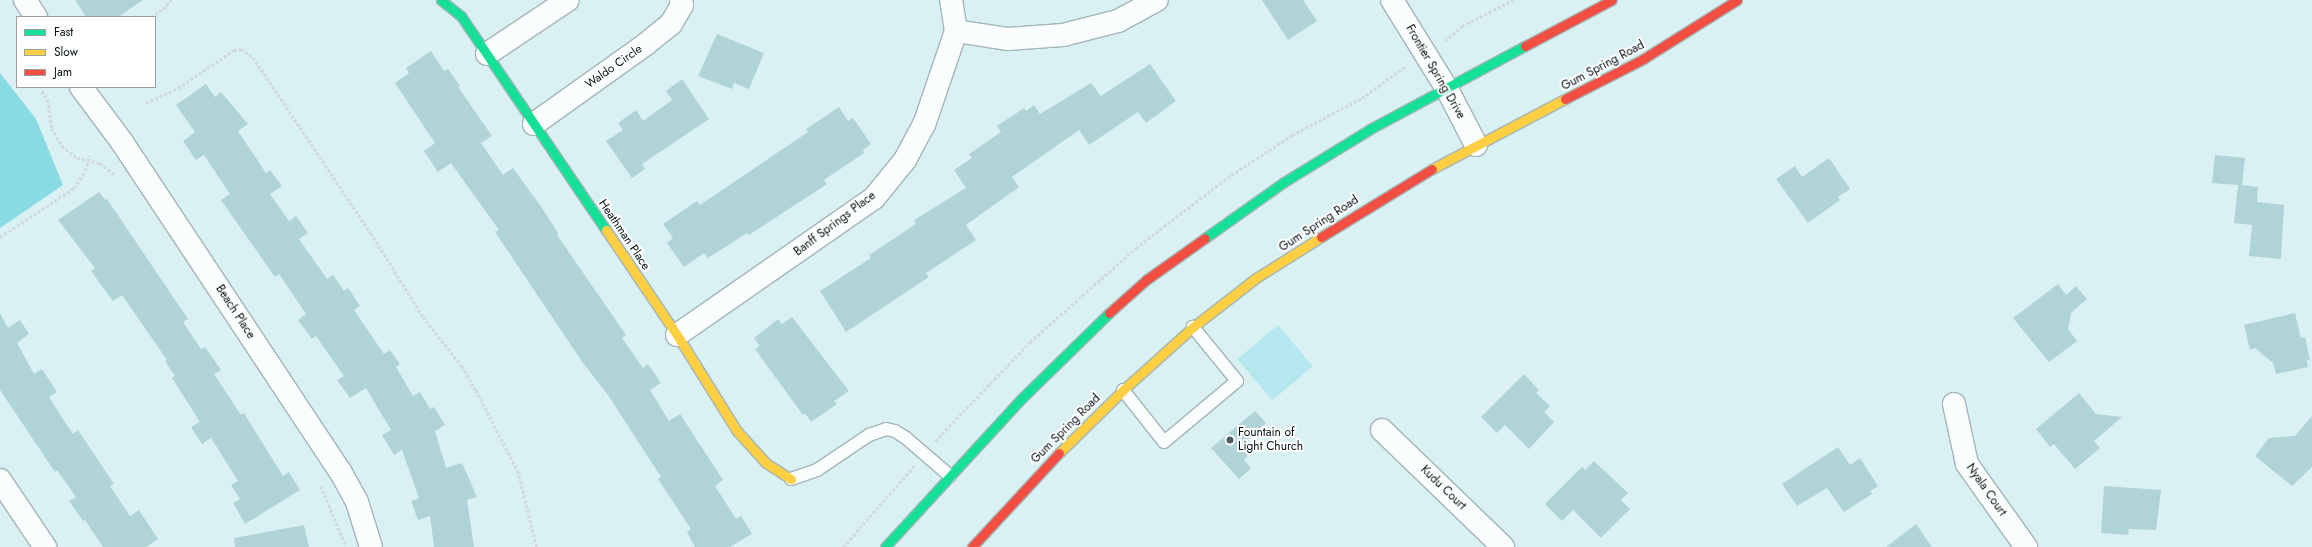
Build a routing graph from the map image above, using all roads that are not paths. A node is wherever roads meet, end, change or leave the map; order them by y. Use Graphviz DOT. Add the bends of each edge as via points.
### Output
graph roads {
  1 [pos="25,0"];
  2 [pos="441,0"];
  3 [pos="568,0"];
  4 [pos="681,0"];
  5 [pos="951,0"];
  6 [pos="1157,0"];
  7 [pos="1392,0"];
  8 [pos="1612,0"];
  9 [pos="1737,0"];
  10 [pos="35,16"];
  11 [pos="956,31"];
  12 [pos="487,54"];
  13 [pos="82,88"];
  14 [pos="1447,89"];
  15 [pos="534,124"];
  16 [pos="1476,145"];
  17 [pos="1192,327"];
  18 [pos="677,335"];
  19 [pos="1123,390"];
  20 [pos="1954,404"];
  21 [pos="1382,430"];
  22 [pos="950,476"];
  23 [pos="791,479"];
  24 [pos="0,480"];
  25 [pos="45,547"];
  26 [pos="371,547"];
  27 [pos="885,547"];
  28 [pos="972,547"];
  29 [pos="1503,547"];
  30 [pos="2026,547"];
  1 -- 10 [label="street"];
  2 -- 12 [label="main road, Heathman Place" via="461,16"];
  3 -- 12 [label="street"];
  4 -- 15 [label="street, Waldo Circle" via="682,5 671,24"];
  5 -- 11 [label="street, Banff Springs Place"];
  6 -- 11 [label="street" via="1118,21 1063,35 1008,39"];
  7 -- 14 [label="street, Frontier Spring Drive"];
  8 -- 14 [label="main road"];
  9 -- 16 [label="main road, Gum Spring Road" via="1643,59"];
  11 -- 18 [label="street, Banff Springs Place" via="924,125 905,160 874,198"];
  12 -- 15 [label="main road, Heathman Place"];
  13 -- 26 [label="street, Beach Place" via="122,142 340,471 357,502"];
  14 -- 16 [label="street, Frontier Spring Drive"];
  14 -- 22 [label="main road" via="1370,129 1284,182 1146,280 1088,332 1021,399"];
  15 -- 18 [label="main road, Heathman Place"];
  16 -- 17 [label="main road, Gum Spring Road" via="1385,196 1318,238 1256,278"];
  17 -- 19 [label="main road, Gum Spring Road"];
  17 -- 19 [label="lane" via="1237,381 1164,442"];
  18 -- 23 [label="main road, Heathman Place" via="737,431 766,463"];
  19 -- 28 [label="main road, Gum Spring Road" via="1046,466"];
  20 -- 30 [label="street, Nyala Court" via="1967,464"];
  21 -- 29 [label="street, Kudu Court"];
  22 -- 23 [label="lane" via="895,431 877,431 817,470"];
  22 -- 27 [label="main road"];
  24 -- 25 [label="street"];
}
